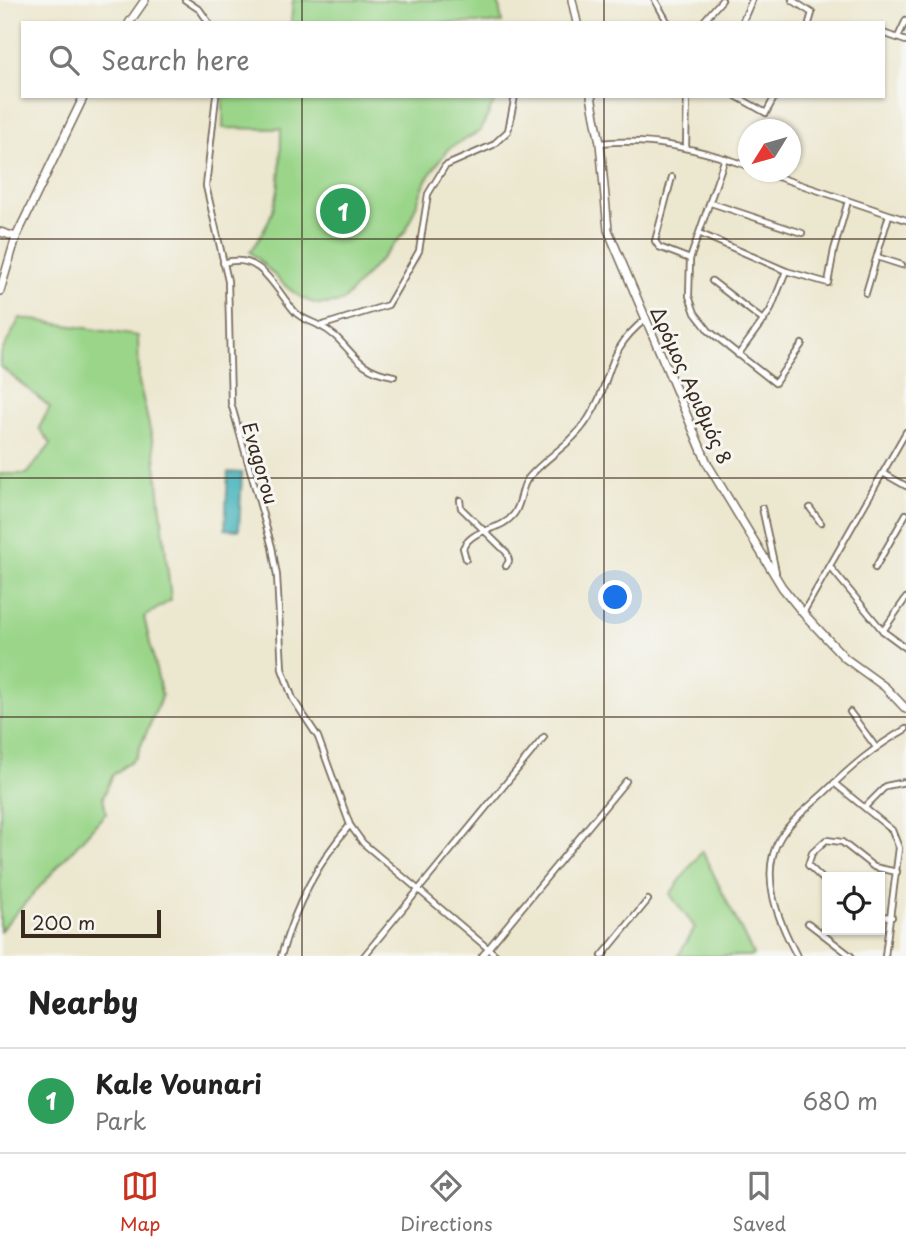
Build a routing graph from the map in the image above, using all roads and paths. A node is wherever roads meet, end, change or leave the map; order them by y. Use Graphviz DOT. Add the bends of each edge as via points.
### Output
graph roads {
  1 [pos="145,0"];
  2 [pos="185,0"];
  3 [pos="572,0"];
  4 [pos="655,0"];
  5 [pos="722,0"];
  6 [pos="752,0"];
  7 [pos="792,0"];
  8 [pos="906,20"];
  9 [pos="130,21"];
  10 [pos="208,21"];
  11 [pos="577,21"];
  12 [pos="667,21"];
  13 [pos="704,21"];
  14 [pos="743,21"];
  15 [pos="809,21"];
  16 [pos="885,34"];
  17 [pos="898,37"];
  18 [pos="906,41"];
  19 [pos="83,98"];
  20 [pos="216,98"];
  21 [pos="514,98"];
  22 [pos="591,98"];
  23 [pos="687,98"];
  24 [pos="740,98"];
  25 [pos="774,98"];
  26 [pos="600,143"];
  27 [pos="686,147"];
  28 [pos="725,158"];
  29 [pos="738,163"];
  30 [pos="672,177"];
  31 [pos="792,182"];
  32 [pos="848,201"];
  33 [pos="711,203"];
  34 [pos="889,215"];
  35 [pos="906,220"];
  36 [pos="0,232"];
  37 [pos="802,233"];
  38 [pos="701,234"];
  39 [pos="16,237"];
  40 [pos="877,257"];
  41 [pos="690,259"];
  42 [pos="223,263"];
  43 [pos="902,265"];
  44 [pos="786,271"];
  45 [pos="712,281"];
  46 [pos="0,291"];
  47 [pos="866,293"];
  48 [pos="646,319"];
  49 [pos="764,321"];
  50 [pos="320,326"];
  51 [pos="802,344"];
  52 [pos="738,355"];
  53 [pos="394,376"];
  54 [pos="906,432"];
  55 [pos="883,473"];
  56 [pos="906,486"];
  57 [pos="460,500"];
  58 [pos="762,508"];
  59 [pos="810,508"];
  60 [pos="906,514"];
  61 [pos="821,523"];
  62 [pos="483,530"];
  63 [pos="466,559"];
  64 [pos="506,566"];
  65 [pos="831,568"];
  66 [pos="875,568"];
  67 [pos="775,576"];
  68 [pos="906,598"];
  69 [pos="803,613"];
  70 [pos="883,631"];
  71 [pos="906,648"];
  72 [pos="905,708"];
  73 [pos="850,712"];
  74 [pos="906,729"];
  75 [pos="544,737"];
  76 [pos="875,746"];
  77 [pos="626,781"];
  78 [pos="905,782"];
  79 [pos="834,783"];
  80 [pos="866,806"];
  81 [pos="350,825"];
  82 [pos="897,872"];
  83 [pos="822,878"];
  84 [pos="417,890"];
  85 [pos="648,900"];
  86 [pos="885,916"];
  87 [pos="892,917"];
  88 [pos="808,923"];
  89 [pos="488,948"];
  90 [pos="281,956"];
  91 [pos="364,956"];
  92 [pos="482,956"];
  93 [pos="497,956"];
  94 [pos="602,956"];
  95 [pos="797,956"];
  96 [pos="851,956"];
  97 [pos="885,956"];
  1 -- 9 [label="street"];
  2 -- 10 [label="street"];
  3 -- 11 [label="street"];
  4 -- 12 [label="street"];
  5 -- 13 [label="street"];
  6 -- 14 [label="street"];
  7 -- 15 [label="street" via="812,13"];
  8 -- 17 [label="street"];
  16 -- 17 [label="street"];
  17 -- 18 [label="street"];
  19 -- 39 [label="street"];
  20 -- 42 [label="street, Evagorou" via="206,186"];
  21 -- 50 [label="street" via="508,131 493,145 445,166 428,194 419,251 388,305"];
  22 -- 26 [label="street, Δρόμος Αριθμός 8"];
  23 -- 27 [label="street"];
  24 -- 25 [label="street" via="766,113"];
  26 -- 27 [label="street" via="634,139"];
  26 -- 48 [label="street, Δρόμος Αριθμός 8" via="608,230"];
  27 -- 28 [label="street"];
  28 -- 29 [label="street"];
  28 -- 33 [label="street"];
  30 -- 41 [label="street" via="655,241 659,247"];
  31 -- 32 [label="street"];
  32 -- 34 [label="street"];
  32 -- 44 [label="street" via="828,283"];
  33 -- 37 [label="street"];
  33 -- 38 [label="street"];
  34 -- 35 [label="street"];
  34 -- 40 [label="street"];
  36 -- 39 [label="street"];
  38 -- 41 [label="street"];
  38 -- 44 [label="street"];
  39 -- 46 [label="street"];
  40 -- 43 [label="street"];
  40 -- 47 [label="street"];
  41 -- 52 [label="street" via="689,296 695,313"];
  42 -- 50 [label="street" via="239,259 257,266 295,312"];
  42 -- 81 [label="street, Evagorou" via="230,307 233,417 272,547 282,669 293,699 318,737"];
  44 -- 49 [label="street"];
  45 -- 49 [label="street"];
  48 -- 62 [label="street" via="620,343 584,426 528,478 512,517"];
  48 -- 67 [label="street, Δρόμος Αριθμός 8" via="708,465"];
  49 -- 52 [label="street"];
  50 -- 53 [label="street" via="369,370"];
  51 -- 52 [label="street" via="775,383"];
  54 -- 55 [label="street"];
  55 -- 56 [label="street"];
  55 -- 65 [label="street"];
  57 -- 62 [label="street" via="461,508"];
  58 -- 67 [label="street"];
  59 -- 61 [label="street"];
  60 -- 66 [label="street"];
  62 -- 63 [label="street" via="464,545"];
  62 -- 64 [label="street" via="507,554"];
  65 -- 69 [label="street"];
  65 -- 70 [label="street"];
  67 -- 69 [label="street, Δρόμος Αριθμός 8"];
  68 -- 70 [label="street"];
  69 -- 72 [label="street, Δρόμος Αριθμός 8" via="845,658"];
  70 -- 71 [label="street"];
  73 -- 76 [label="street"];
  74 -- 76 [label="street"];
  75 -- 84 [label="street"];
  76 -- 79 [label="street"];
  77 -- 89 [label="street"];
  78 -- 80 [label="street" via="886,786"];
  79 -- 80 [label="street"];
  79 -- 95 [label="street" via="779,839 771,862 772,893"];
  80 -- 82 [label="street" via="892,830 899,848"];
  81 -- 84 [label="street" via="363,843"];
  81 -- 90 [label="street" via="327,852 304,893"];
  82 -- 83 [label="street" via="874,867 842,842 826,840 812,853 808,865"];
  82 -- 87 [label="street"];
  84 -- 89 [label="street"];
  84 -- 91 [label="street"];
  85 -- 94 [label="street"];
  86 -- 87 [label="street"];
  87 -- 97 [label="street"];
  88 -- 96 [label="street"];
  89 -- 92 [label="street"];
  89 -- 93 [label="street"];
}
